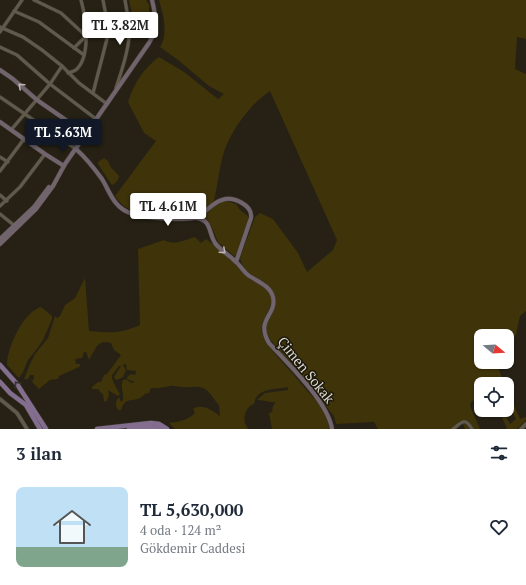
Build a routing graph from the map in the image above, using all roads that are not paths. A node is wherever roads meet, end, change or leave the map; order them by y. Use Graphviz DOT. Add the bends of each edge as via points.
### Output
graph roads {
  1 [pos="22,0"];
  2 [pos="34,0"];
  3 [pos="78,0"];
  4 [pos="103,0"];
  5 [pos="125,0"];
  6 [pos="152,0"];
  7 [pos="82,1"];
  8 [pos="14,11"];
  9 [pos="1,27"];
  10 [pos="0,32"];
  11 [pos="86,36"];
  12 [pos="0,47"];
  13 [pos="74,48"];
  14 [pos="84,55"];
  15 [pos="62,66"];
  16 [pos="0,70"];
  17 [pos="68,73"];
  18 [pos="50,84"];
  19 [pos="115,91"];
  20 [pos="93,93"];
  21 [pos="0,97"];
  22 [pos="36,100"];
  23 [pos="107,104"];
  24 [pos="24,114"];
  25 [pos="96,119"];
  26 [pos="0,122"];
  27 [pos="11,130"];
  28 [pos="86,134"];
  29 [pos="24,139"];
  30 [pos="76,149"];
  31 [pos="45,154"];
  32 [pos="0,157"];
  33 [pos="8,162"];
  34 [pos="64,166"];
  35 [pos="0,171"];
  36 [pos="0,195"];
  37 [pos="7,201"];
  38 [pos="0,206"];
  39 [pos="0,214"];
  40 [pos="196,218"];
  41 [pos="16,226"];
  42 [pos="0,239"];
  43 [pos="0,244"];
  44 [pos="236,262"];
  45 [pos="0,365"];
  46 [pos="0,372"];
  47 [pos="8,373"];
  48 [pos="0,381"];
  49 [pos="0,399"];
  50 [pos="526,426"];
  51 [pos="27,429"];
  52 [pos="40,429"];
  53 [pos="46,429"];
  54 [pos="98,429"];
  55 [pos="129,429"];
  56 [pos="161,429"];
  57 [pos="167,429"];
  58 [pos="332,429"];
  59 [pos="453,429"];
  60 [pos="472,429"];
  61 [pos="521,429"];
  1 -- 8 [label="street"];
  2 -- 11 [label="street" via="61,13"];
  3 -- 7 [label="street"];
  4 -- 20 [label="street" via="108,35"];
  5 -- 19 [label="street" via="129,37 124,66"];
  6 -- 19 [label="main road" via="156,18 152,37"];
  7 -- 11 [label="street" via="87,27"];
  8 -- 9 [label="street"];
  8 -- 13 [label="street" via="39,22"];
  9 -- 10 [label="street"];
  9 -- 15 [label="street" via="24,37"];
  11 -- 13 [label="street"];
  11 -- 14 [label="street"];
  12 -- 18 [label="street" via="17,55"];
  13 -- 14 [label="street"];
  14 -- 17 [label="street" via="76,71"];
  15 -- 17 [label="street"];
  15 -- 18 [label="street"];
  22 -- 16 [label="main road, one-way"];
  17 -- 20 [label="street"];
  18 -- 22 [label="street"];
  18 -- 25 [label="street"];
  19 -- 23 [label="main road"];
  20 -- 23 [label="street"];
  21 -- 24 [label="street"];
  22 -- 24 [label="street"];
  22 -- 28 [label="main road"];
  23 -- 25 [label="main road"];
  24 -- 27 [label="street"];
  24 -- 30 [label="street"];
  25 -- 28 [label="main road"];
  26 -- 27 [label="main road"];
  27 -- 29 [label="main road"];
  28 -- 30 [label="main road"];
  29 -- 31 [label="main road"];
  29 -- 33 [label="street"];
  30 -- 34 [label="main road"];
  30 -- 40 [label="main road" via="87,159 116,204 131,214 156,218"];
  31 -- 34 [label="main road"];
  31 -- 37 [label="street"];
  32 -- 33 [label="street"];
  33 -- 35 [label="street"];
  34 -- 41 [label="main road" via="36,209"];
  36 -- 37 [label="street"];
  37 -- 38 [label="street"];
  39 -- 41 [label="street"];
  40 -- 44 [label="main road, Çimen Sokak, one-way" via="205,221 216,244"];
  40 -- 44 [label="main road" via="213,204 230,198 248,208 250,222"];
  41 -- 42 [label="main road"];
  41 -- 43 [label="main road"];
  44 -- 58 [label="main road, Çimen Sokak" via="271,293 272,307 264,326 264,334 320,401"];
  45 -- 47 [label="main road"];
  46 -- 47 [label="main road"];
  53 -- 47 [label="main road, one-way"];
  48 -- 52 [label="main road" via="10,393 26,405"];
  49 -- 51 [label="street" via="17,413"];
  50 -- 61 [label="street"];
  54 -- 57 [label="main road" via="150,423 159,424"];
  55 -- 56 [label="main road"];
  59 -- 60 [label="street" via="466,422"];
}
